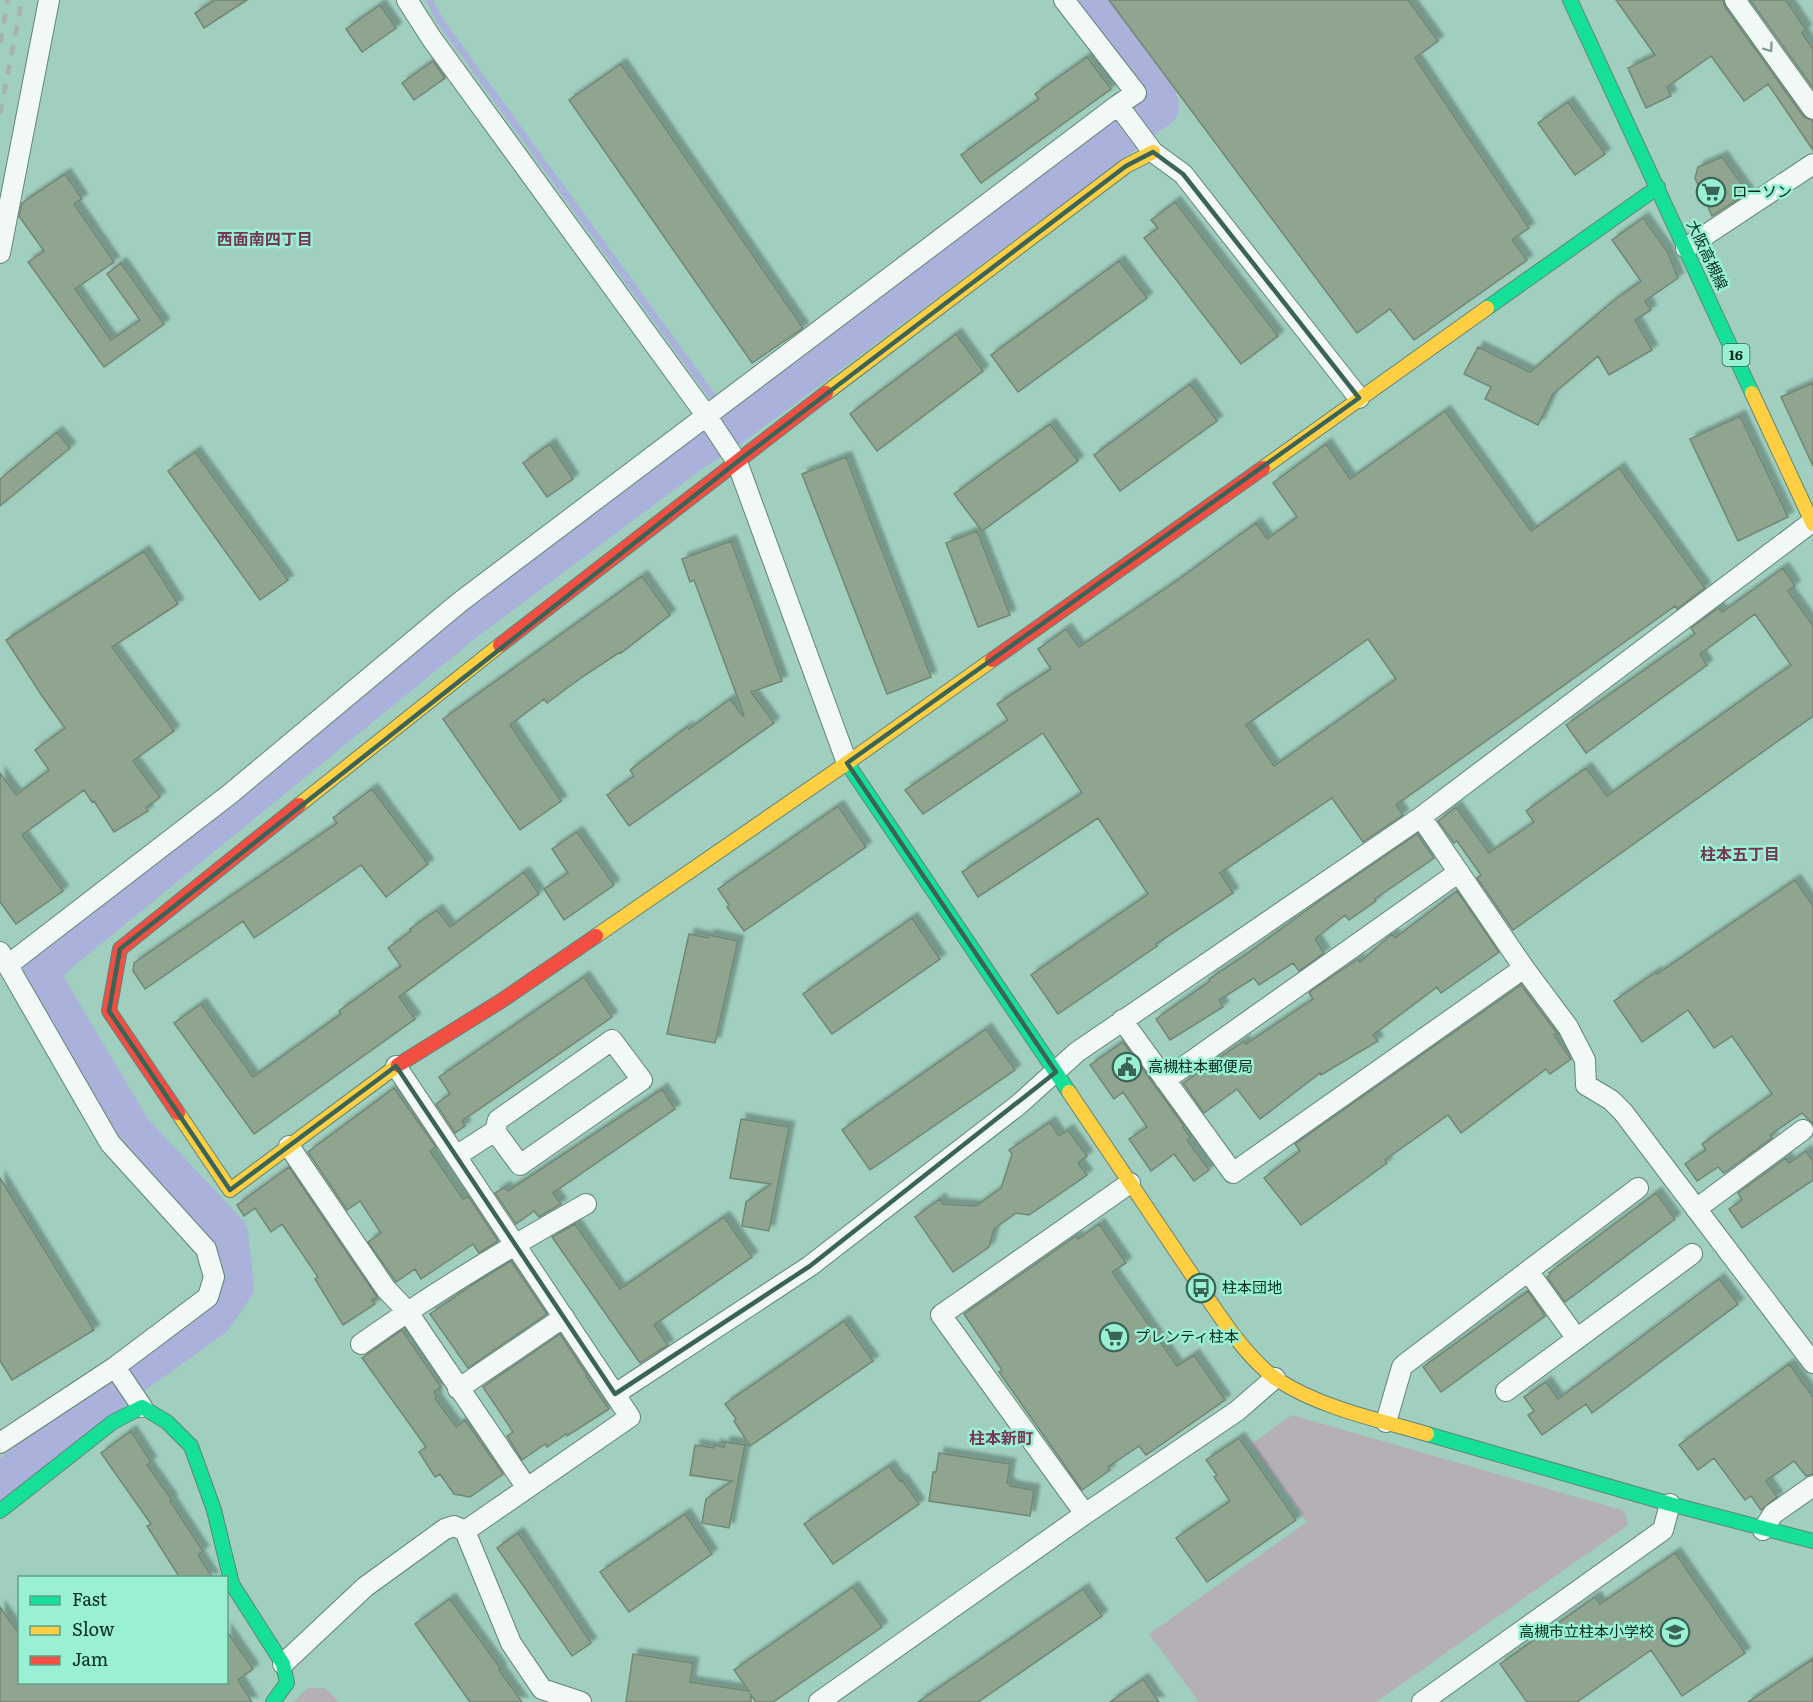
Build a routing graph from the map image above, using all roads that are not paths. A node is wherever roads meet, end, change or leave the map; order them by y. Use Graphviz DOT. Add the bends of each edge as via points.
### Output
graph roads {
  1 [pos="49,0"];
  2 [pos="407,0"];
  3 [pos="1064,0"];
  4 [pos="1570,0"];
  5 [pos="1735,0"];
  6 [pos="1118,105"];
  7 [pos="1813,109"];
  8 [pos="1153,152"];
  9 [pos="1813,164"];
  10 [pos="1658,187"];
  11 [pos="1686,248"];
  12 [pos="0,253"];
  13 [pos="1359,398"];
  14 [pos="706,416"];
  15 [pos="737,462"];
  16 [pos="1813,523"];
  17 [pos="847,763"];
  18 [pos="1421,817"];
  19 [pos="1460,872"];
  20 [pos="4,958"];
  21 [pos="1524,968"];
  22 [pos="1122,1020"];
  23 [pos="396,1066"];
  24 [pos="1056,1072"];
  25 [pos="1165,1080"];
  26 [pos="1803,1130"];
  27 [pos="495,1131"];
  28 [pos="289,1146"];
  29 [pos="456,1156"];
  30 [pos="1130,1183"];
  31 [pos="1638,1188"];
  32 [pos="586,1204"];
  33 [pos="1696,1209"];
  34 [pos="515,1244"];
  35 [pos="1692,1254"];
  36 [pos="1528,1271"];
  37 [pos="406,1311"];
  38 [pos="564,1317"];
  39 [pos="1577,1339"];
  40 [pos="360,1344"];
  41 [pos="1813,1363"];
  42 [pos="115,1367"];
  43 [pos="1275,1378"];
  44 [pos="458,1389"];
  45 [pos="1506,1391"];
  46 [pos="615,1394"];
  47 [pos="142,1407"];
  48 [pos="1386,1422"];
  49 [pos="0,1443"];
  50 [pos="1813,1486"];
  51 [pos="527,1488"];
  52 [pos="1670,1504"];
  53 [pos="0,1511"];
  54 [pos="1085,1514"];
  55 [pos="1763,1530"];
  56 [pos="465,1531"];
  57 [pos="1813,1541"];
  58 [pos="283,1664"];
  59 [pos="273,1702"];
  60 [pos="581,1702"];
  61 [pos="819,1702"];
  62 [pos="1422,1702"];
  1 -- 12 [label="street"];
  2 -- 14 [label="street"];
  3 -- 6 [label="street" via="1137,93"];
  4 -- 10 [label="street, 大阪高槻線 / 16"];
  5 -- 7 [label="street, one-way"];
  6 -- 8 [label="street"];
  6 -- 14 [label="street"];
  8 -- 13 [label="street" via="1183,174"];
  8 -- 15 [label="street" via="1126,166"];
  9 -- 11 [label="street"];
  10 -- 11 [label="street, 大阪高槻線 / 16"];
  10 -- 13 [label="street"];
  11 -- 16 [label="street, 大阪高槻線 / 16"];
  13 -- 17 [label="street"];
  14 -- 15 [label="street"];
  14 -- 20 [label="street" via="460,602 230,794"];
  15 -- 17 [label="street"];
  15 -- 28 [label="street" via="306,797 120,949 109,1011 230,1190"];
  16 -- 18 [label="street"];
  17 -- 23 [label="street" via="501,1001"];
  17 -- 24 [label="street"];
  18 -- 19 [label="street"];
  18 -- 22 [label="street"];
  19 -- 21 [label="street"];
  19 -- 25 [label="street"];
  20 -- 42 [label="street" via="110,1143 206,1249 214,1277 208,1297"];
  21 -- 25 [label="street" via="1233,1173"];
  21 -- 33 [label="street" via="1568,1027 1585,1060 1586,1085 1623,1112"];
  22 -- 24 [label="street"];
  22 -- 25 [label="street"];
  23 -- 28 [label="street"];
  23 -- 29 [label="street"];
  24 -- 30 [label="street"];
  24 -- 46 [label="street" via="810,1266"];
  26 -- 33 [label="street"];
  27 -- 27 [label="street" via="520,1165 642,1080 612,1040 498,1120"];
  27 -- 29 [label="street"];
  28 -- 37 [label="street" via="386,1289"];
  29 -- 34 [label="street"];
  30 -- 43 [label="street" via="1234,1333"];
  30 -- 54 [label="street" via="941,1315"];
  31 -- 36 [label="street"];
  32 -- 34 [label="street"];
  33 -- 41 [label="street"];
  34 -- 37 [label="street"];
  34 -- 38 [label="street"];
  35 -- 39 [label="street"];
  36 -- 39 [label="street"];
  36 -- 48 [label="street" via="1402,1367"];
  37 -- 40 [label="street"];
  37 -- 44 [label="street"];
  38 -- 44 [label="street"];
  38 -- 46 [label="street"];
  39 -- 45 [label="street"];
  42 -- 47 [label="street"];
  42 -- 49 [label="street"];
  43 -- 48 [label="street" via="1311,1398"];
  43 -- 54 [label="street" via="1237,1411"];
  44 -- 51 [label="street"];
  46 -- 51 [label="street" via="630,1417"];
  47 -- 53 [label="street" via="113,1422"];
  47 -- 58 [label="street" via="167,1422 191,1446 214,1510 232,1584"];
  48 -- 52 [label="street"];
  50 -- 55 [label="street" via="1773,1514"];
  51 -- 56 [label="street"];
  52 -- 55 [label="street"];
  52 -- 62 [label="street" via="1663,1530"];
  54 -- 61 [label="street"];
  55 -- 57 [label="street"];
  56 -- 58 [label="street" via="454,1526 445,1529 365,1587"];
  56 -- 60 [label="street" via="511,1643 542,1689"];
  58 -- 59 [label="street" via="287,1683"];
}
